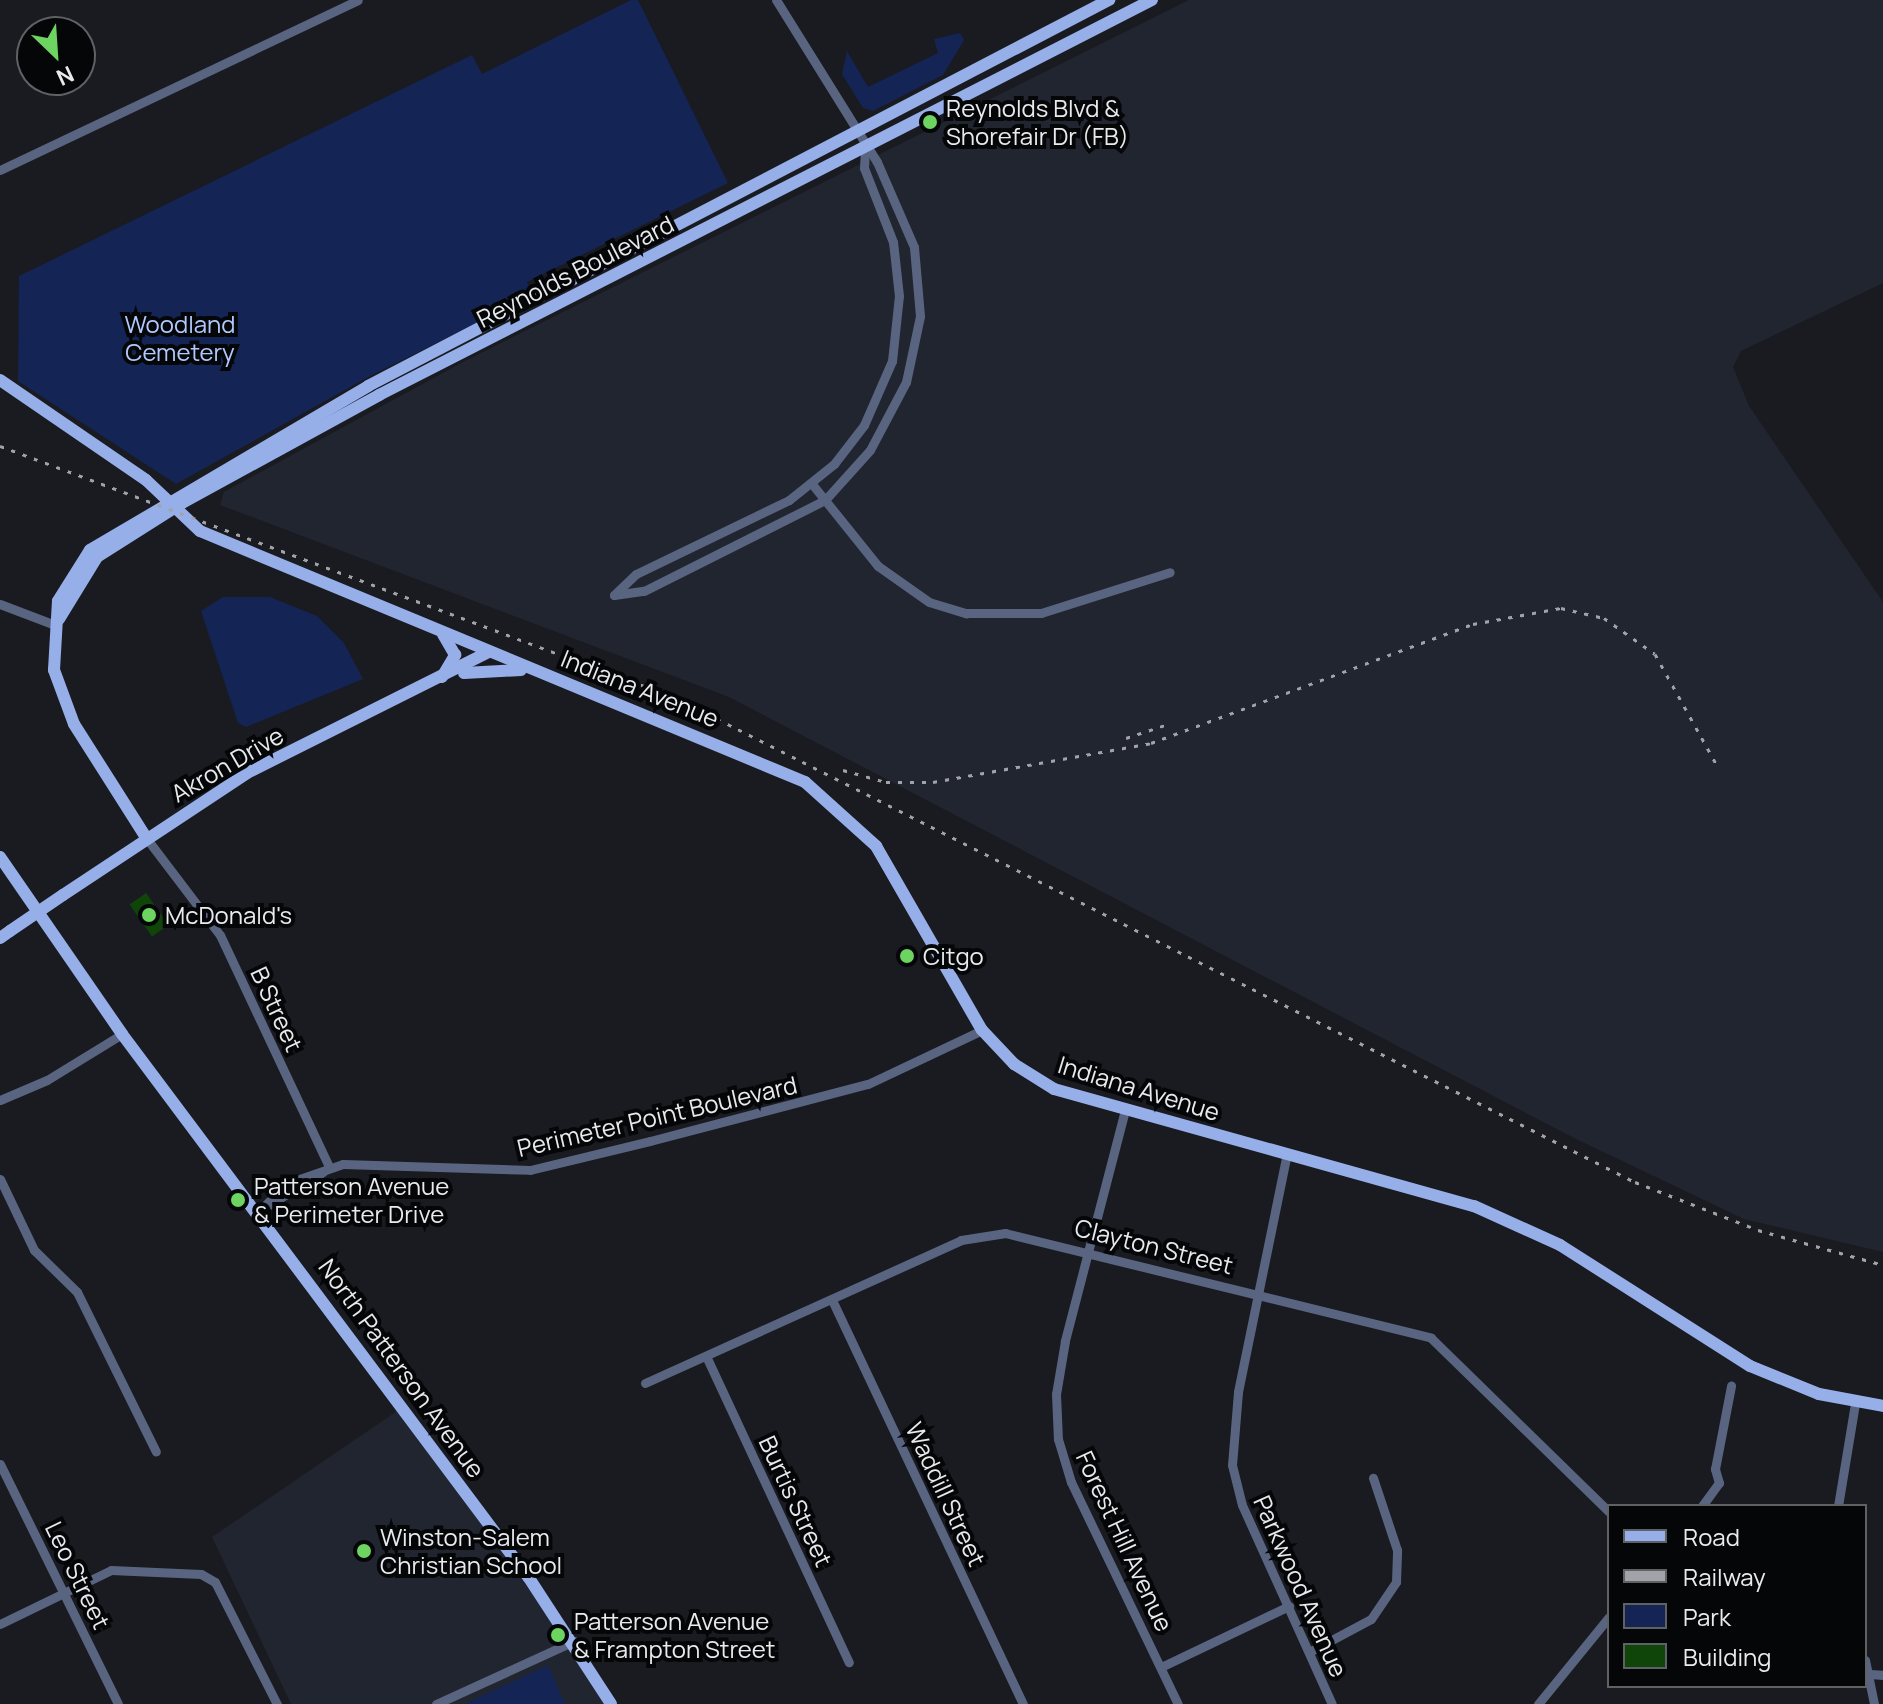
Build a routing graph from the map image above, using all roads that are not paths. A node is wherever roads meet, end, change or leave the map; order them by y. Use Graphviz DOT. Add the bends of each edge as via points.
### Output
graph roads {
  1 [pos="358,0"];
  2 [pos="776,0"];
  3 [pos="1109,0"];
  4 [pos="1152,0"];
  5 [pos="857,129"];
  6 [pos="865,146"];
  7 [pos="0,170"];
  8 [pos="0,380"];
  9 [pos="812,484"];
  10 [pos="825,500"];
  11 [pos="169,505"];
  12 [pos="1170,572"];
  13 [pos="0,604"];
  14 [pos="55,625"];
  15 [pos="441,632"];
  16 [pos="489,652"];
  17 [pos="545,674"];
  18 [pos="444,679"];
  19 [pos="147,839"];
  20 [pos="0,857"];
  21 [pos="0,873"];
  22 [pos="33,910"];
  23 [pos="5,934"];
  24 [pos="982,1030"];
  25 [pos="122,1034"];
  26 [pos="0,1100"];
  27 [pos="1125,1110"];
  28 [pos="1287,1153"];
  29 [pos="329,1167"];
  30 [pos="0,1179"];
  31 [pos="259,1211"];
  32 [pos="1090,1250"];
  33 [pos="1257,1291"];
  34 [pos="832,1300"];
  35 [pos="706,1356"];
  36 [pos="645,1383"];
  37 [pos="1731,1386"];
  38 [pos="1855,1403"];
  39 [pos="1883,1406"];
  40 [pos="156,1452"];
  41 [pos="0,1464"];
  42 [pos="1373,1478"];
  43 [pos="1703,1504"];
  44 [pos="1838,1504"];
  45 [pos="1607,1510"];
  46 [pos="64,1590"];
  47 [pos="1289,1606"];
  48 [pos="1607,1619"];
  49 [pos="0,1624"];
  50 [pos="574,1641"];
  51 [pos="1311,1651"];
  52 [pos="849,1662"];
  53 [pos="1867,1666"];
  54 [pos="1161,1667"];
  55 [pos="1870,1674"];
  56 [pos="1883,1675"];
  57 [pos="118,1704"];
  58 [pos="277,1704"];
  59 [pos="436,1704"];
  60 [pos="611,1704"];
  61 [pos="1023,1704"];
  62 [pos="1178,1704"];
  63 [pos="1332,1704"];
  64 [pos="1538,1704"];
  65 [pos="1874,1704"];
  1 -- 7 [label="street"];
  2 -- 5 [label="street"];
  3 -- 5 [label="main road, Reynolds Boulevard"];
  4 -- 6 [label="main road, Reynolds Boulevard"];
  5 -- 6 [label="street"];
  5 -- 11 [label="main road, Reynolds Boulevard" via="368,386"];
  6 -- 9 [label="street" via="864,168 893,242 898,325 892,361 864,425"];
  6 -- 10 [label="street" via="914,247 920,316 895,409 870,450"];
  6 -- 11 [label="main road, Reynolds Boulevard"];
  8 -- 11 [label="main road, Indiana Avenue" via="146,480"];
  9 -- 10 [label="street"];
  9 -- 10 [label="street" via="636,574 614,595 644,591"];
  10 -- 12 [label="street" via="897,582 929,602 966,613 1041,613"];
  11 -- 14 [label="main road, Reynolds Boulevard" via="90,550 70,574"];
  11 -- 15 [label="main road, Indiana Avenue" via="200,531"];
  13 -- 14 [label="street"];
  14 -- 19 [label="main road, Reynolds Boulevard" via="53,666 67,709"];
  15 -- 16 [label="main road, Indiana Avenue"];
  15 -- 18 [label="main road" via="454,659"];
  16 -- 17 [label="main road, Indiana Avenue"];
  16 -- 18 [label="main road, Akron Drive"];
  17 -- 18 [label="main road" via="502,667"];
  17 -- 24 [label="main road, Indiana Avenue" via="759,759 845,811 891,870 955,992"];
  18 -- 19 [label="main road, Akron Drive" via="247,773"];
  19 -- 23 [label="main road, Akron Drive, bridge"];
  19 -- 29 [label="street, B Street" via="220,935"];
  20 -- 22 [label="main road, North Patterson Avenue"];
  21 -- 22 [label="main road, North Patterson Avenue"];
  22 -- 25 [label="main road, North Patterson Avenue"];
  24 -- 27 [label="main road, Indiana Avenue" via="1014,1064 1054,1089"];
  24 -- 29 [label="street, Perimeter Point Boulevard" via="851,1089 530,1170 473,1172 388,1161"];
  25 -- 26 [label="street" via="47,1080"];
  25 -- 31 [label="main road, North Patterson Avenue"];
  27 -- 28 [label="main road, Indiana Avenue"];
  27 -- 32 [label="street, Forest Hill Avenue"];
  28 -- 33 [label="street, Parkwood Avenue"];
  28 -- 38 [label="main road, Indiana Avenue" via="1519,1223 1738,1360 1793,1386"];
  29 -- 31 [label="street, Perimeter Point Boulevard" via="288,1183"];
  30 -- 40 [label="street" via="34,1250 77,1292"];
  31 -- 50 [label="main road, North Patterson Avenue"];
  32 -- 33 [label="street, Clayton Street"];
  32 -- 34 [label="street, Clayton Street" via="1005,1233 976,1236"];
  32 -- 54 [label="street, Forest Hill Avenue" via="1058,1373 1058,1439 1071,1482"];
  33 -- 45 [label="street, Clayton Street" via="1431,1338"];
  33 -- 47 [label="street, Parkwood Avenue" via="1232,1428 1232,1465 1242,1505"];
  34 -- 35 [label="street, Clayton Street"];
  34 -- 61 [label="street, Waddill Street"];
  35 -- 36 [label="street, Clayton Street"];
  35 -- 52 [label="street, Burtis Street"];
  37 -- 43 [label="street" via="1715,1469 1719,1483"];
  38 -- 39 [label="main road, Indiana Avenue"];
  38 -- 44 [label="street"];
  41 -- 46 [label="street, Leo Street"];
  42 -- 51 [label="street" via="1397,1550 1396,1582 1371,1619"];
  46 -- 49 [label="street"];
  46 -- 57 [label="street, Leo Street"];
  46 -- 58 [label="street" via="119,1568 201,1574 215,1582"];
  47 -- 51 [label="street, Parkwood Avenue"];
  47 -- 54 [label="street"];
  48 -- 64 [label="street"];
  50 -- 59 [label="street"];
  50 -- 60 [label="main road, North Patterson Avenue"];
  51 -- 63 [label="street, Parkwood Avenue"];
  53 -- 55 [label="street"];
  54 -- 62 [label="street, Forest Hill Avenue"];
  55 -- 56 [label="street"];
  55 -- 65 [label="street"];
}
